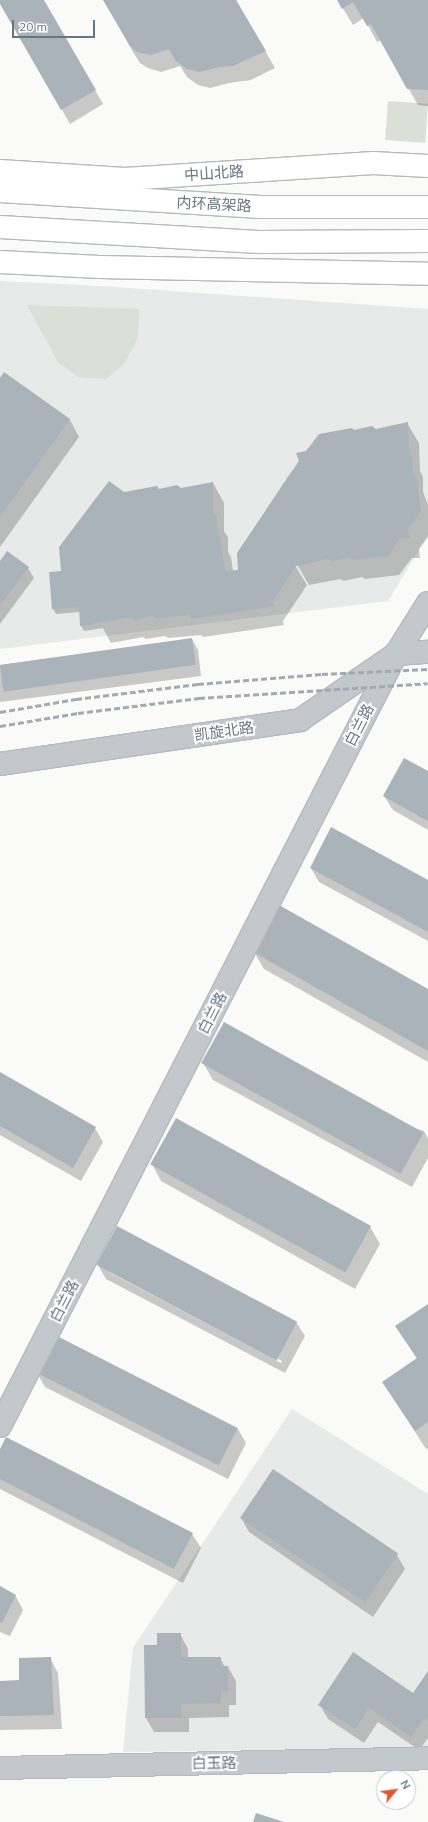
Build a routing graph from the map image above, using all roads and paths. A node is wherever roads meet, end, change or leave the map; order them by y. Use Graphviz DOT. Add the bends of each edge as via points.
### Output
graph roads {
  1 [pos="428,166"];
  2 [pos="0,171"];
  3 [pos="0,191"];
  4 [pos="428,207"];
  5 [pos="0,227"];
  6 [pos="428,241"];
  7 [pos="0,262"];
  8 [pos="428,274"];
  9 [pos="428,603"];
  10 [pos="428,652"];
  11 [pos="396,654"];
  12 [pos="0,764"];
  13 [pos="0,1426"];
  14 [pos="428,1758"];
  15 [pos="0,1768"];
  1 -- 2 [label="main road, 中山北路" via="373,163 125,179"];
  3 -- 4 [label="main road, 内环高架路" via="261,207"];
  5 -- 6 [label="main road" via="259,242"];
  7 -- 8 [label="main road" via="100,267"];
  9 -- 11 [label="street, 白兰路"];
  10 -- 11 [label="street"];
  11 -- 12 [label="street, 凯旋北路" via="300,720"];
  11 -- 13 [label="street, 白兰路"];
  14 -- 15 [label="street, 白玉路"];
}
